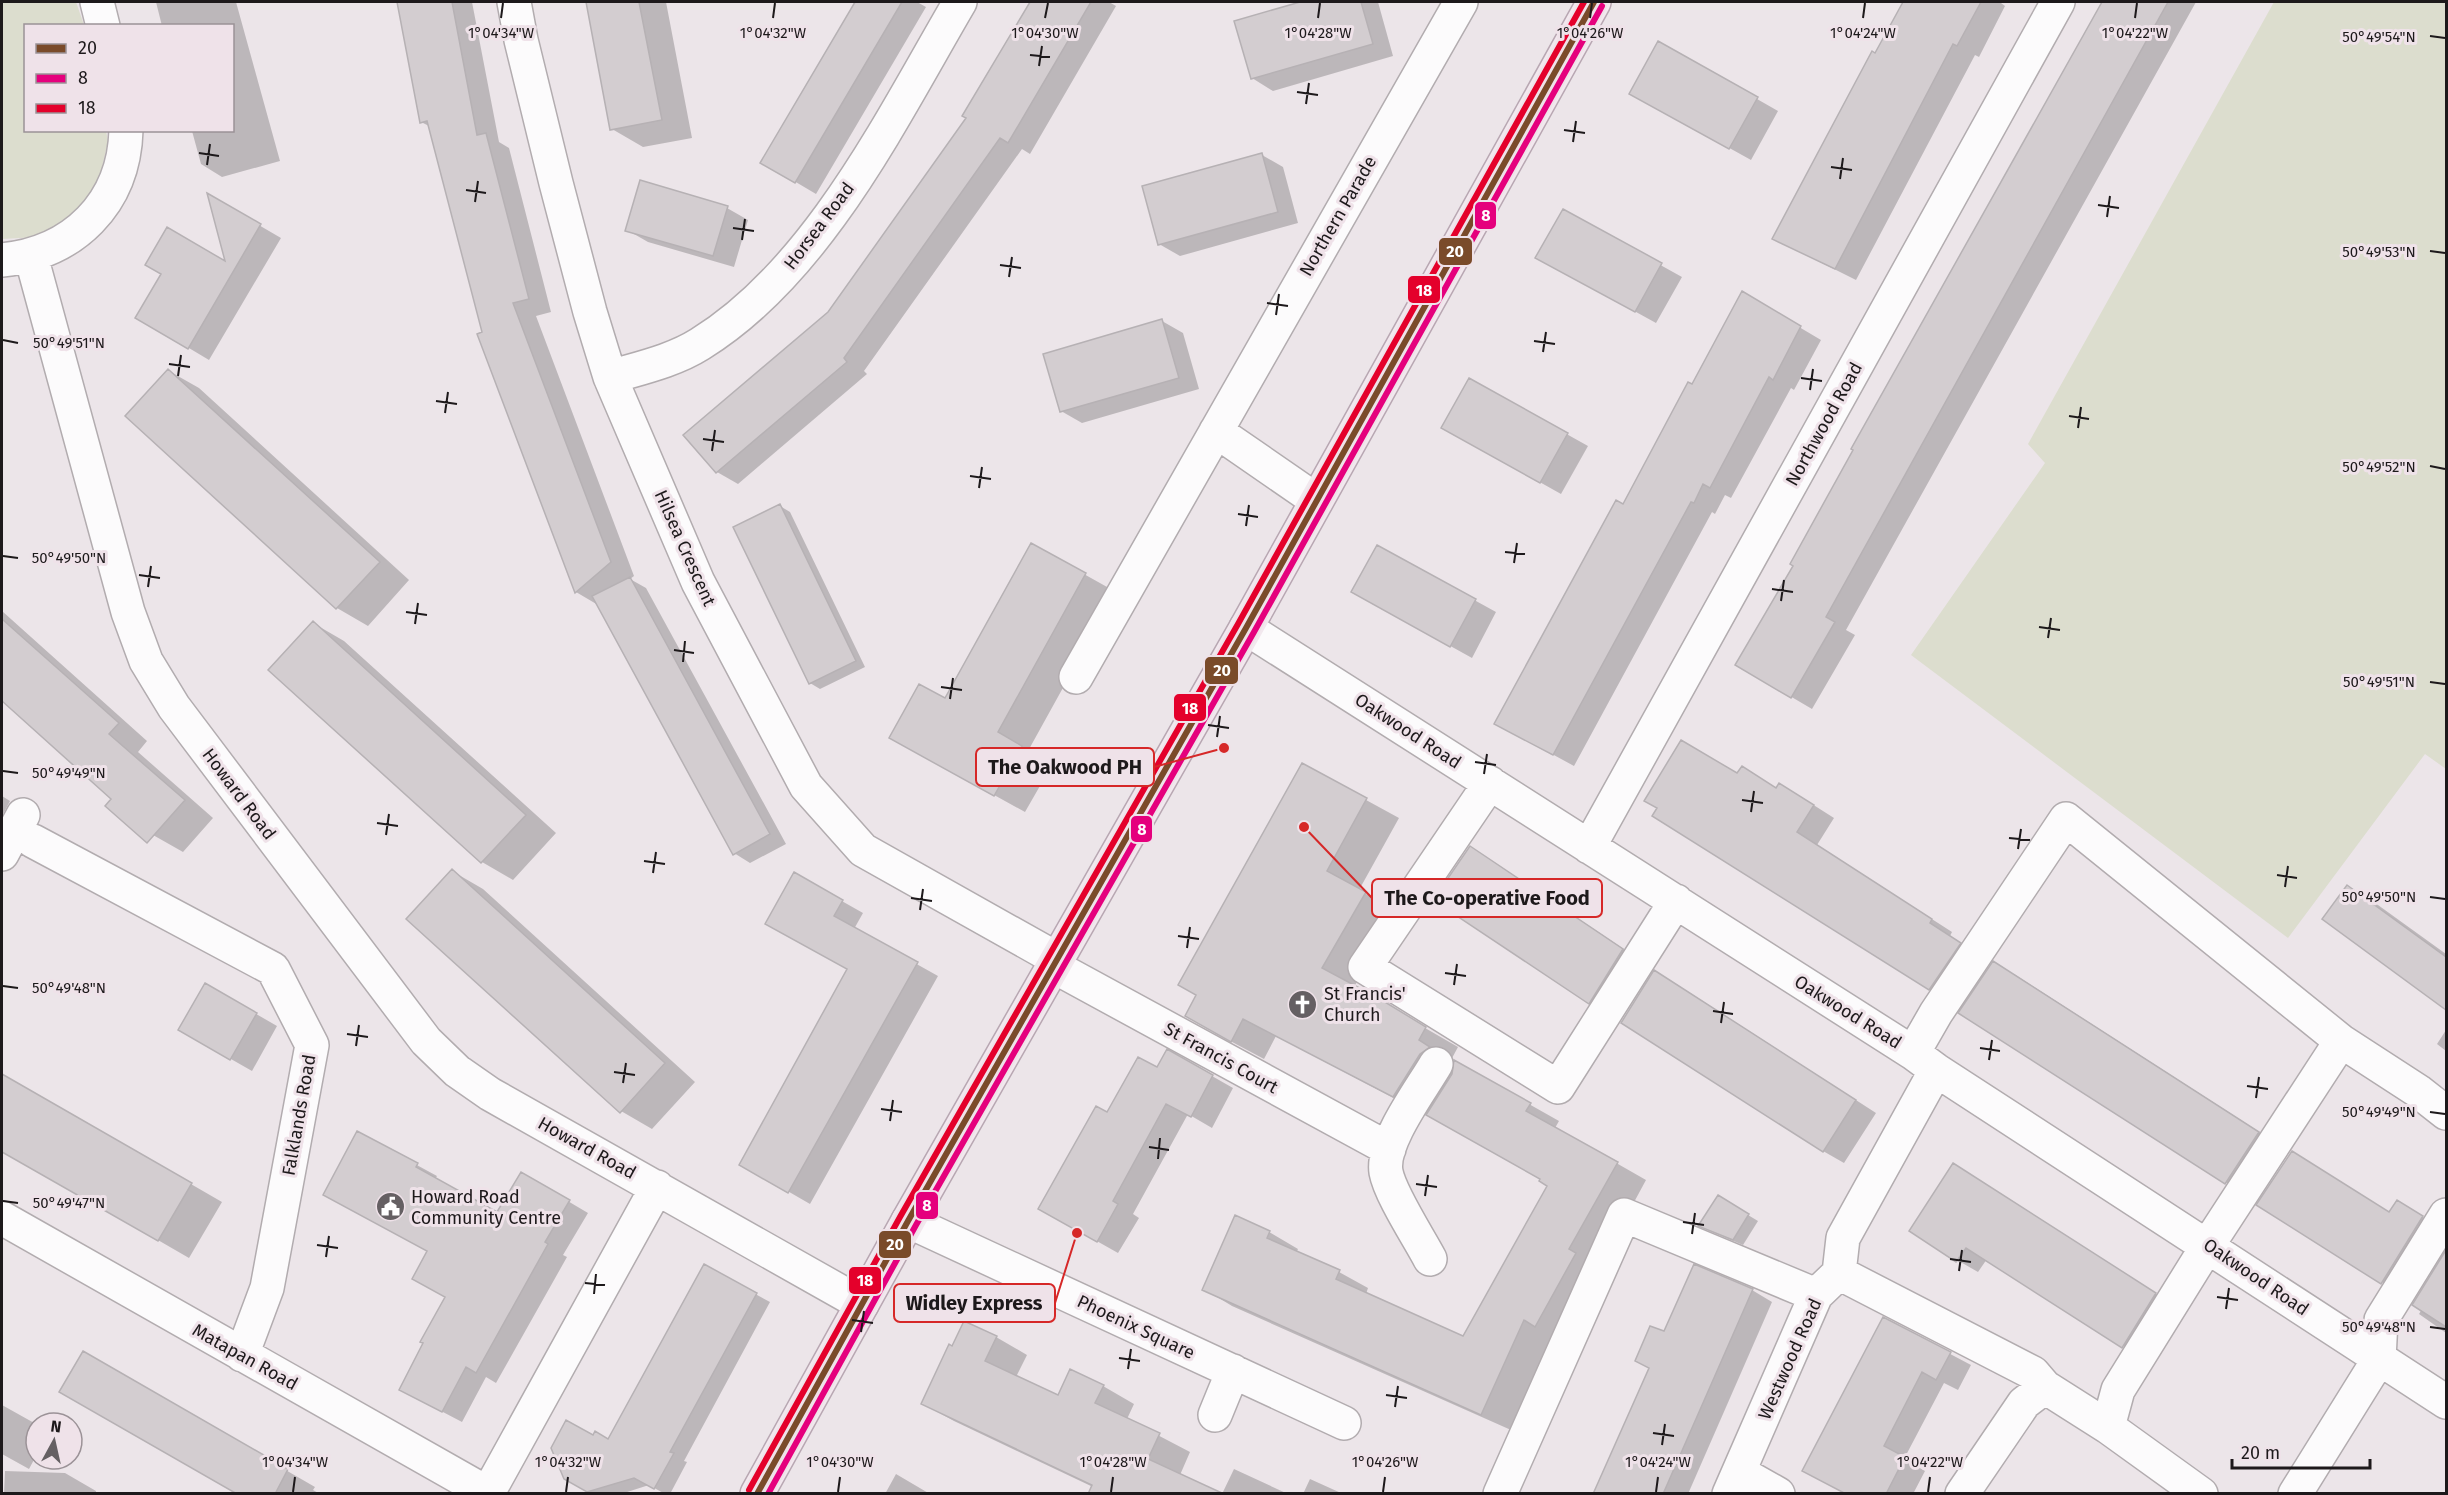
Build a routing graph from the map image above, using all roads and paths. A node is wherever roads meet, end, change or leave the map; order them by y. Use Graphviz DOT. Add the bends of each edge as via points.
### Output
graph roads {
  1 [pos="97,2"];
  2 [pos="514,2"];
  3 [pos="960,2"];
  4 [pos="1461,2"];
  5 [pos="1594,2"];
  6 [pos="2058,2"];
  7 [pos="102,24"];
  8 [pos="126,132"];
  9 [pos="16,258"];
  10 [pos="610,377"];
  11 [pos="1216,432"];
  12 [pos="1316,500"];
  13 [pos="1246,628"];
  14 [pos="1076,677"];
  15 [pos="1490,783"];
  16 [pos="1589,847"];
  17 [pos="2,854"];
  18 [pos="1676,901"];
  19 [pos="1055,962"];
  20 [pos="2341,1041"];
  21 [pos="1925,1061"];
  22 [pos="1436,1064"];
  23 [pos="2446,1113"];
  24 [pos="1389,1149"];
  25 [pos="657,1187"];
  26 [pos="2446,1215"];
  27 [pos="2,1218"];
  28 [pos="908,1221"];
  29 [pos="2208,1245"];
  30 [pos="1430,1259"];
  31 [pos="1839,1273"];
  32 [pos="1816,1295"];
  33 [pos="862,1304"];
  34 [pos="242,1355"];
  35 [pos="2379,1359"];
  36 [pos="1233,1371"];
  37 [pos="2045,1387"];
  38 [pos="2446,1402"];
  39 [pos="1215,1415"];
  40 [pos="1344,1423"];
  41 [pos="2108,1427"];
  42 [pos="1734,1483"];
  43 [pos="488,1493"];
  44 [pos="757,1494"];
  45 [pos="1500,1494"];
  46 [pos="1778,1494"];
  47 [pos="1962,1494"];
  48 [pos="2201,1494"];
  49 [pos="2295,1494"];
  1 -- 7 [label="street"];
  2 -- 10 [label="street, Hilsea Crescent" via="556,183"];
  3 -- 10 [label="street, Horsea Road" via="861,170 794,264 736,318 699,345"];
  4 -- 11 [label="street, Northern Parade"];
  5 -- 12 [label="main road"];
  6 -- 16 [label="street, Northwood Road"];
  8 -- 9 [label="street, Howard Road" via="119,173 97,212 59,244"];
  9 -- 25 [label="street, Howard Road" via="128,612 146,661 174,707 426,1041 490,1094"];
  10 -- 19 [label="street, Hilsea Crescent" via="698,582 806,786 863,850"];
  11 -- 12 [label="street"];
  11 -- 14 [label="street, Northern Parade"];
  12 -- 13 [label="main road"];
  13 -- 15 [label="street, Oakwood Road"];
  13 -- 19 [label="main road"];
  15 -- 16 [label="street, Oakwood Road"];
  15 -- 18 [label="street" via="1365,967 1558,1087"];
  16 -- 18 [label="street, Oakwood Road"];
  17 -- 34 [label="street, Falklands Road" via="28,828 273,969 312,1045 267,1288"];
  18 -- 21 [label="street, Oakwood Road"];
  19 -- 24 [label="street, St Francis Court"];
  19 -- 28 [label="main road"];
  20 -- 21 [label="street" via="2066,819 1936,1013"];
  20 -- 23 [label="street" via="2418,1090"];
  20 -- 29 [label="street"];
  21 -- 29 [label="street, Oakwood Road"];
  21 -- 31 [label="street" via="1843,1238"];
  22 -- 24 [label="street"];
  24 -- 30 [label="street" via="1389,1183"];
  25 -- 33 [label="street, Howard Road"];
  25 -- 43 [label="street, Howard Road"];
  26 -- 35 [label="street" via="2381,1320"];
  27 -- 34 [label="street, Matapan Road"];
  28 -- 33 [label="main road"];
  28 -- 36 [label="street, Phoenix Square"];
  29 -- 35 [label="street, Oakwood Road"];
  29 -- 41 [label="street" via="2118,1390"];
  31 -- 32 [label="street, Westwood Road"];
  31 -- 37 [label="street" via="2033,1373"];
  32 -- 42 [label="street, Westwood Road"];
  32 -- 45 [label="street" via="1624,1215"];
  33 -- 44 [label="main road"];
  34 -- 43 [label="street, Matapan Road"];
  35 -- 38 [label="street, Oakwood Road"];
  35 -- 49 [label="street"];
  36 -- 39 [label="street"];
  36 -- 40 [label="street, Phoenix Square"];
  37 -- 41 [label="street"];
  37 -- 47 [label="street" via="2024,1403"];
  41 -- 48 [label="street"];
  42 -- 46 [label="street"];
}
